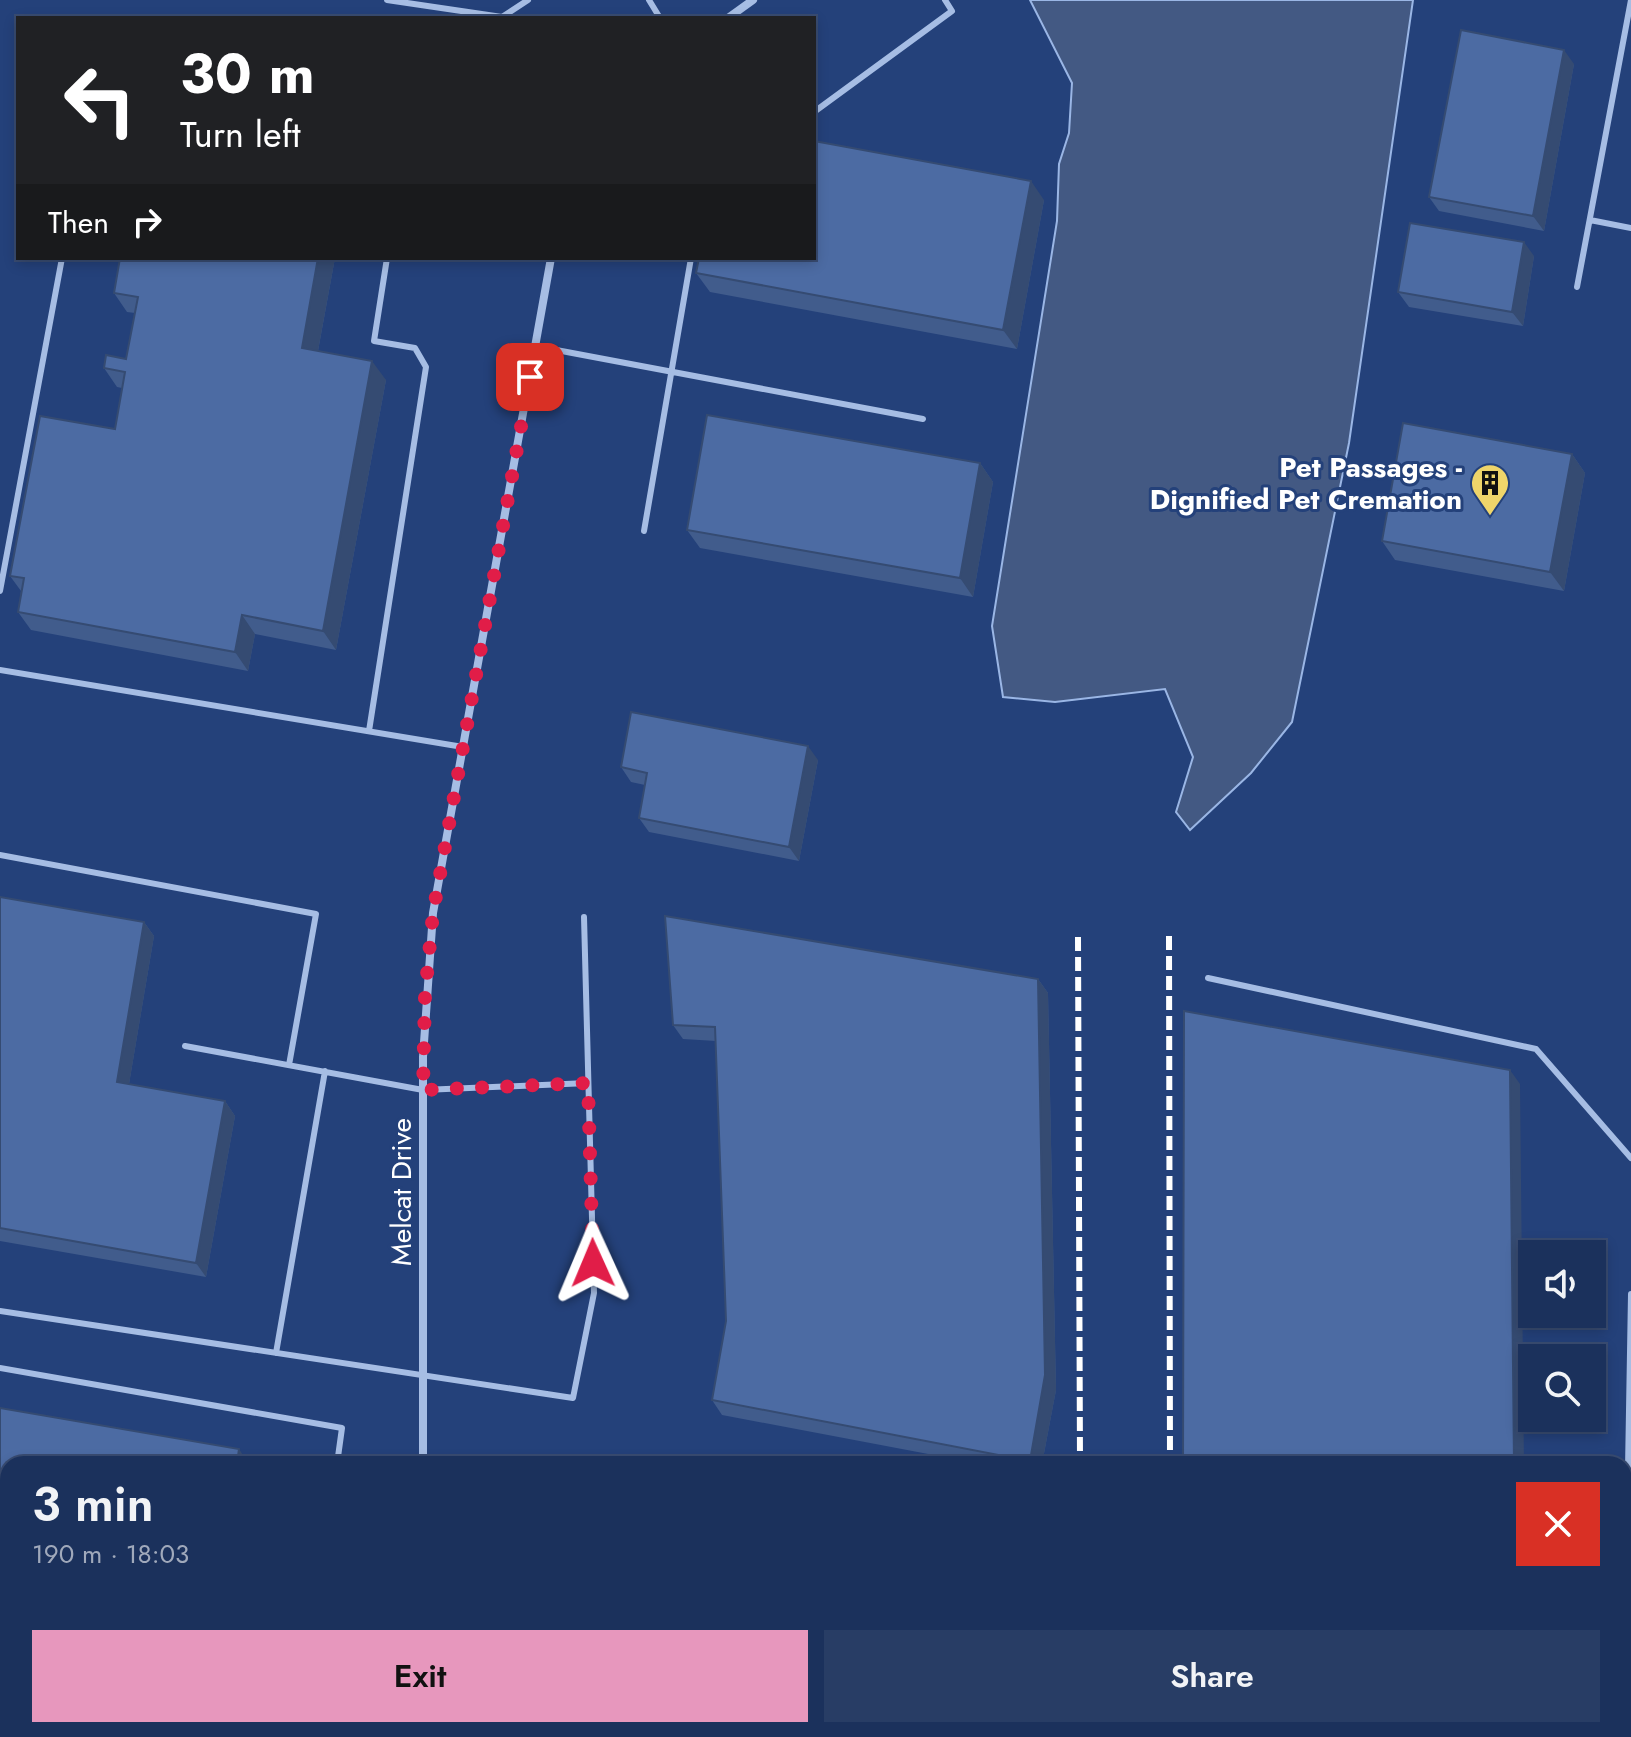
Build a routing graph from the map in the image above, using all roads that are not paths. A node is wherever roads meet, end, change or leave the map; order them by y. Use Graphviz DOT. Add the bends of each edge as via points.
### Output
graph roads {
  1 [pos="387,0"];
  2 [pos="528,0"];
  3 [pos="753,0"];
  4 [pos="945,0"];
  5 [pos="1631,0"];
  6 [pos="495,16"];
  7 [pos="504,16"];
  8 [pos="731,16"];
  9 [pos="816,111"];
  10 [pos="1590,220"];
  11 [pos="1631,228"];
  12 [pos="62,260"];
  13 [pos="387,260"];
  14 [pos="551,260"];
  15 [pos="691,260"];
  16 [pos="1577,287"];
  17 [pos="535,346"];
  18 [pos="671,372"];
  19 [pos="923,419"];
  20 [pos="644,531"];
  21 [pos="0,591"];
  22 [pos="0,670"];
  23 [pos="369,731"];
  24 [pos="463,747"];
  25 [pos="0,855"];
  26 [pos="584,917"];
  27 [pos="1208,978"];
  28 [pos="185,1046"];
  29 [pos="289,1065"];
  30 [pos="325,1071"];
  31 [pos="588,1083"];
  32 [pos="423,1090"];
  33 [pos="1631,1158"];
  34 [pos="1631,1294"];
  35 [pos="0,1311"];
  36 [pos="276,1353"];
  37 [pos="0,1368"];
  38 [pos="423,1375"];
  39 [pos="338,1456"];
  40 [pos="423,1456"];
  41 [pos="1628,1456"];
  1 -- 6 [label="lane"];
  2 -- 7 [label="lane"];
  3 -- 8 [label="street"];
  4 -- 9 [label="lane" via="952,11"];
  5 -- 10 [label="lane"];
  10 -- 11 [label="lane"];
  10 -- 16 [label="lane"];
  12 -- 21 [label="lane"];
  13 -- 23 [label="lane" via="374,341 415,348 426,367"];
  14 -- 17 [label="street, Melcat Drive"];
  15 -- 18 [label="lane"];
  17 -- 18 [label="lane"];
  17 -- 24 [label="street, Melcat Drive"];
  18 -- 19 [label="lane"];
  18 -- 20 [label="lane"];
  22 -- 23 [label="lane"];
  23 -- 24 [label="lane"];
  24 -- 32 [label="street, Melcat Drive" via="433,913"];
  25 -- 29 [label="lane" via="316,914"];
  26 -- 31 [label="lane"];
  27 -- 33 [label="lane" via="1536,1049"];
  28 -- 29 [label="lane"];
  29 -- 30 [label="lane"];
  30 -- 32 [label="lane"];
  30 -- 36 [label="lane"];
  31 -- 32 [label="lane"];
  31 -- 38 [label="lane" via="594,1293 573,1398"];
  32 -- 38 [label="street, Melcat Drive"];
  34 -- 41 [label="lane"];
  35 -- 36 [label="lane"];
  36 -- 38 [label="lane"];
  37 -- 39 [label="lane" via="342,1428"];
  38 -- 40 [label="street, Melcat Drive"];
}
